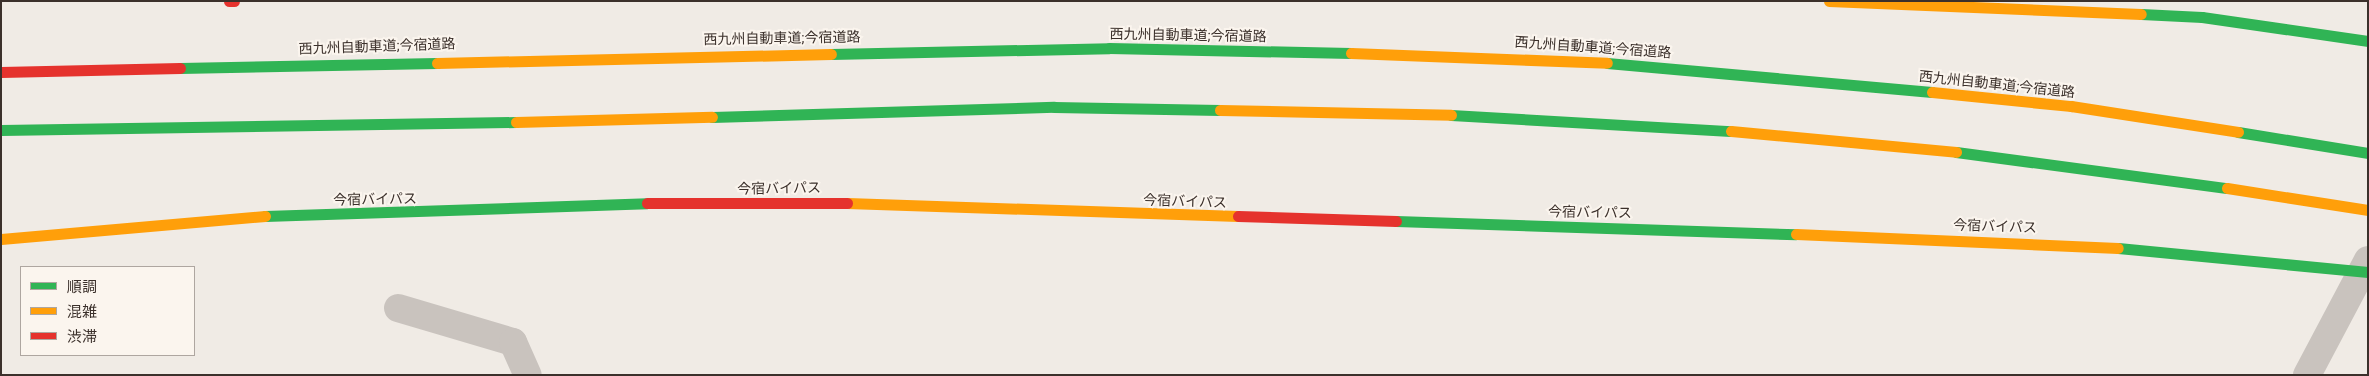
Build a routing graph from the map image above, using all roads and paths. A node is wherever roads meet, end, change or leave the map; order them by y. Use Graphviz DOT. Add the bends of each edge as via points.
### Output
graph roads {
  1 [pos="229,1"];
  2 [pos="234,1"];
  3 [pos="1829,1"];
  4 [pos="2368,42"];
  5 [pos="1,72"];
  6 [pos="1,130"];
  7 [pos="2368,153"];
  8 [pos="2368,210"];
  9 [pos="1,239"];
  10 [pos="2366,268"];
  11 [pos="398,308"];
  12 [pos="528,375"];
  13 [pos="2307,375"];
  1 -- 2 [label="highway"];
  3 -- 4 [label="highway" via="2202,17"];
  5 -- 7 [label="highway, 西九州自動車道;今宿道路" via="1109,48 1516,57 1784,76 2071,106"];
  6 -- 8 [label="highway" via="598,121 1064,107 1515,116 1782,134 2054,162"];
  9 -- 10 [label="highway, 今宿バイパス" via="264,216 417,214 559,204 830,202 2080,244"];
  10 -- 13 [label="street"];
  11 -- 12 [label="street" via="513,342"];
}
